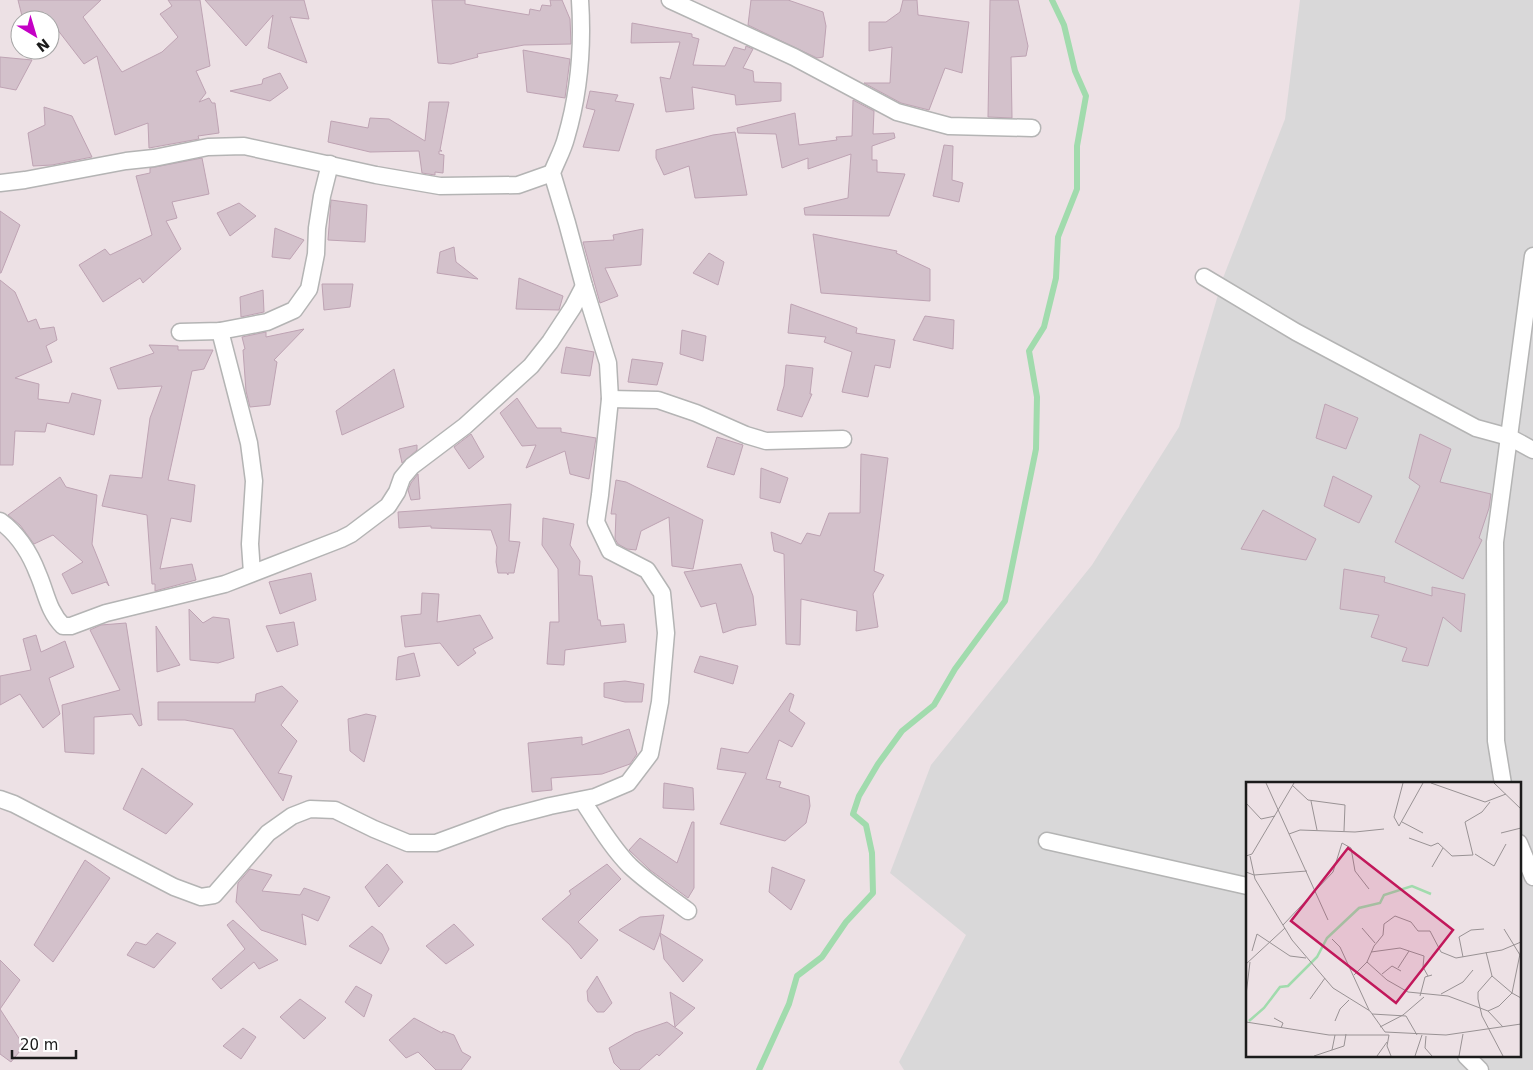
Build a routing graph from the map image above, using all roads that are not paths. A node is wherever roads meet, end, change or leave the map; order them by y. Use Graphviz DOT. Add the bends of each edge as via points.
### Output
graph roads {
  1 [pos="580,0"];
  2 [pos="670,0"];
  3 [pos="1032,128"];
  4 [pos="330,164"];
  5 [pos="552,173"];
  6 [pos="0,183"];
  7 [pos="1533,256"];
  8 [pos="1204,277"];
  9 [pos="584,286"];
  10 [pos="220,331"];
  11 [pos="180,332"];
  12 [pos="610,400"];
  13 [pos="1509,437"];
  14 [pos="843,439"];
  15 [pos="1533,450"];
  16 [pos="0,521"];
  17 [pos="252,573"];
  18 [pos="1503,782"];
  19 [pos="0,798"];
  20 [pos="582,800"];
  21 [pos="1047,841"];
  22 [pos="1520,845"];
  23 [pos="1533,877"];
  24 [pos="1246,886"];
  25 [pos="688,911"];
  26 [pos="1468,1058"];
  27 [pos="1480,1070"];
  1 -- 5 [label="street" via="582,28 575,102 566,139"];
  2 -- 3 [label="street" via="794,58 897,112 949,126"];
  4 -- 5 [label="street" via="440,186 518,185"];
  4 -- 6 [label="street" via="244,146 208,147"];
  4 -- 10 [label="street" via="322,196 309,290 294,310 267,322"];
  5 -- 9 [label="street"];
  7 -- 13 [label="street"];
  8 -- 13 [label="street" via="1296,332 1476,428"];
  9 -- 12 [label="street" via="608,362"];
  9 -- 17 [label="street" via="550,342 531,366 465,426 412,466 388,506 352,534"];
  10 -- 11 [label="street"];
  10 -- 17 [label="street" via="249,443 254,481 250,544"];
  12 -- 14 [label="street" via="658,400 766,441"];
  12 -- 20 [label="street" via="596,522 610,551 647,570 662,593 666,633 660,702 650,754 628,783 595,798"];
  13 -- 15 [label="street"];
  13 -- 18 [label="street" via="1495,542 1496,741"];
  16 -- 17 [label="street" via="23,544 38,573 48,604 63,626 225,584"];
  19 -- 20 [label="street" via="174,887 201,897 214,895 268,833 292,816 310,809 335,810 408,843 436,843 504,818"];
  20 -- 25 [label="street" via="629,865"];
  21 -- 24 [label="street"];
  22 -- 23 [label="street"];
  26 -- 27 [label="street"];
}
